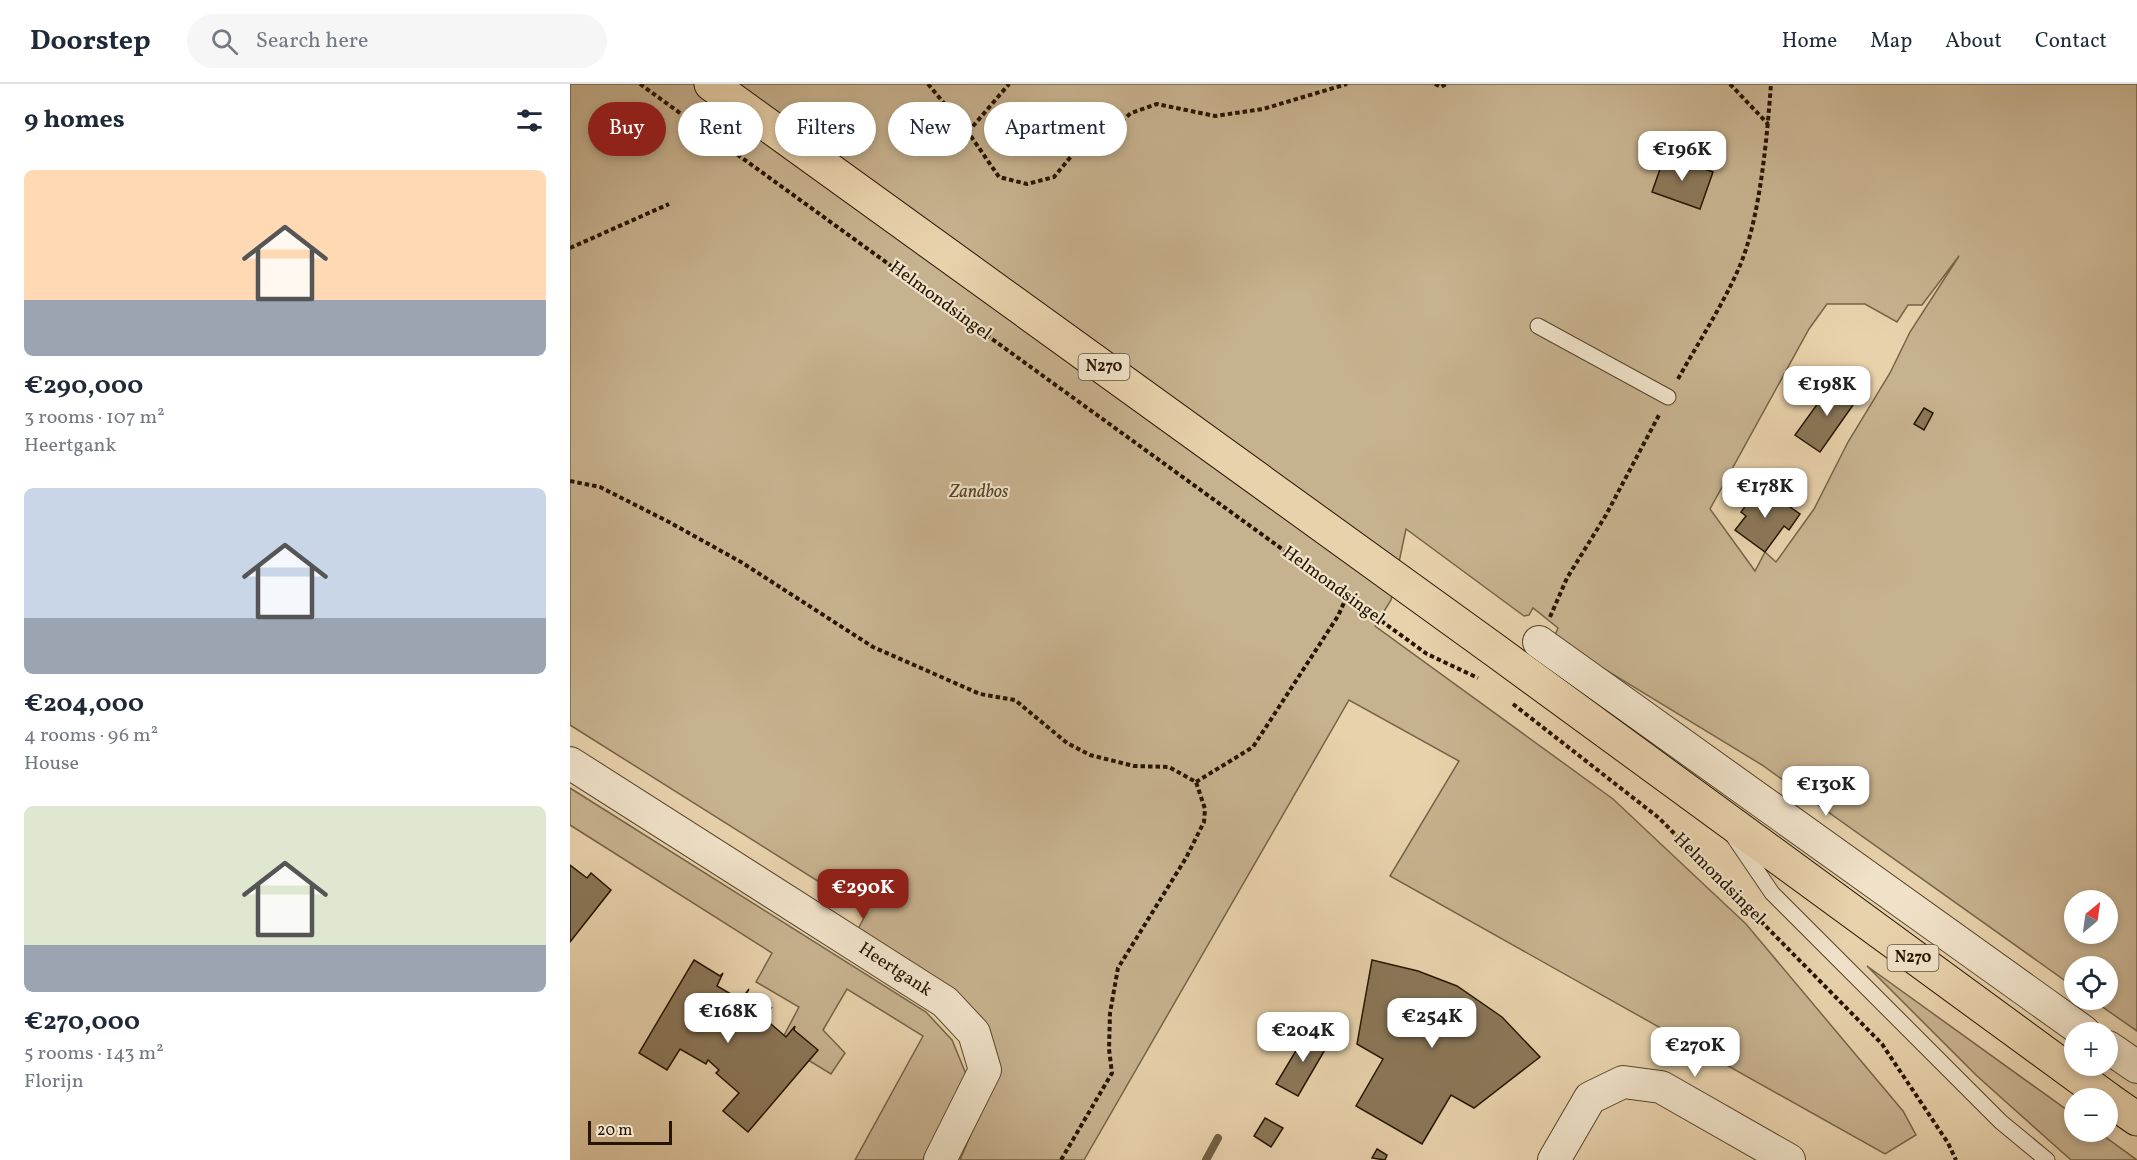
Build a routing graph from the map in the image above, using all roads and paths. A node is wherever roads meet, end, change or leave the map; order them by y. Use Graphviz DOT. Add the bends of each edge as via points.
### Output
graph roads {
  1 [pos="640,84"];
  2 [pos="711,84"];
  3 [pos="928,84"];
  4 [pos="1009,84"];
  5 [pos="1347,84"];
  6 [pos="1435,84"];
  7 [pos="1446,84"];
  8 [pos="1730,84"];
  9 [pos="1771,84"];
  10 [pos="943,102"];
  11 [pos="1768,124"];
  12 [pos="972,127"];
  13 [pos="972,138"];
  14 [pos="669,204"];
  15 [pos="570,248"];
  16 [pos="1538,326"];
  17 [pos="1668,397"];
  18 [pos="570,481"];
  19 [pos="1347,596"];
  20 [pos="1539,642"];
  21 [pos="1481,680"];
  22 [pos="1509,701"];
  23 [pos="570,763"];
  24 [pos="1196,782"];
  25 [pos="1720,817"];
  26 [pos="2070,1022"];
  27 [pos="2118,1054"];
  28 [pos="2137,1067"];
  29 [pos="2093,1088"];
  30 [pos="2118,1106"];
  31 [pos="2137,1119"];
  32 [pos="940,1160"];
  33 [pos="1061,1160"];
  34 [pos="1554,1160"];
  35 [pos="1789,1160"];
  36 [pos="1956,1160"];
  37 [pos="2046,1160"];
  1 -- 19 [label="path, Helmondsingel"];
  2 -- 25 [label="main road, Helmondsingel / N270"];
  3 -- 10 [label="path"];
  4 -- 12 [label="path"];
  5 -- 13 [label="path" via="1263,109 1215,116 1157,104 1131,113 1102,139 1074,153 1054,177 1027,184 999,177"];
  6 -- 7 [label="path"];
  8 -- 11 [label="path"];
  9 -- 11 [label="path"];
  11 -- 17 [label="path" via="1756,208 1739,269"];
  14 -- 15 [label="path"];
  16 -- 17 [label="lane"];
  17 -- 20 [label="path" via="1606,515 1567,578"];
  18 -- 24 [label="path" via="600,487 669,522 741,562 873,647 980,694 1015,700 1067,743 1090,755 1134,766 1169,767"];
  19 -- 21 [label="path, Helmondsingel" via="1427,654"];
  19 -- 24 [label="path" via="1253,747"];
  20 -- 26 [label="street"];
  22 -- 36 [label="path, Helmondsingel" via="1659,818 1882,1044"];
  23 -- 32 [label="street, Heertgank" via="945,1002 974,1033 985,1070"];
  24 -- 33 [label="path" via="1205,809 1204,822 1118,968 1110,1014 1112,1073"];
  25 -- 29 [label="main road, Helmondsingel / N270"];
  25 -- 37 [label="lane, Helmondsingel" via="1772,893 2001,1122"];
  27 -- 28 [label="street"];
  30 -- 31 [label="main road, Helmondsingel / N270"];
  34 -- 35 [label="street" via="1590,1098 1623,1082 1661,1087"];
}
